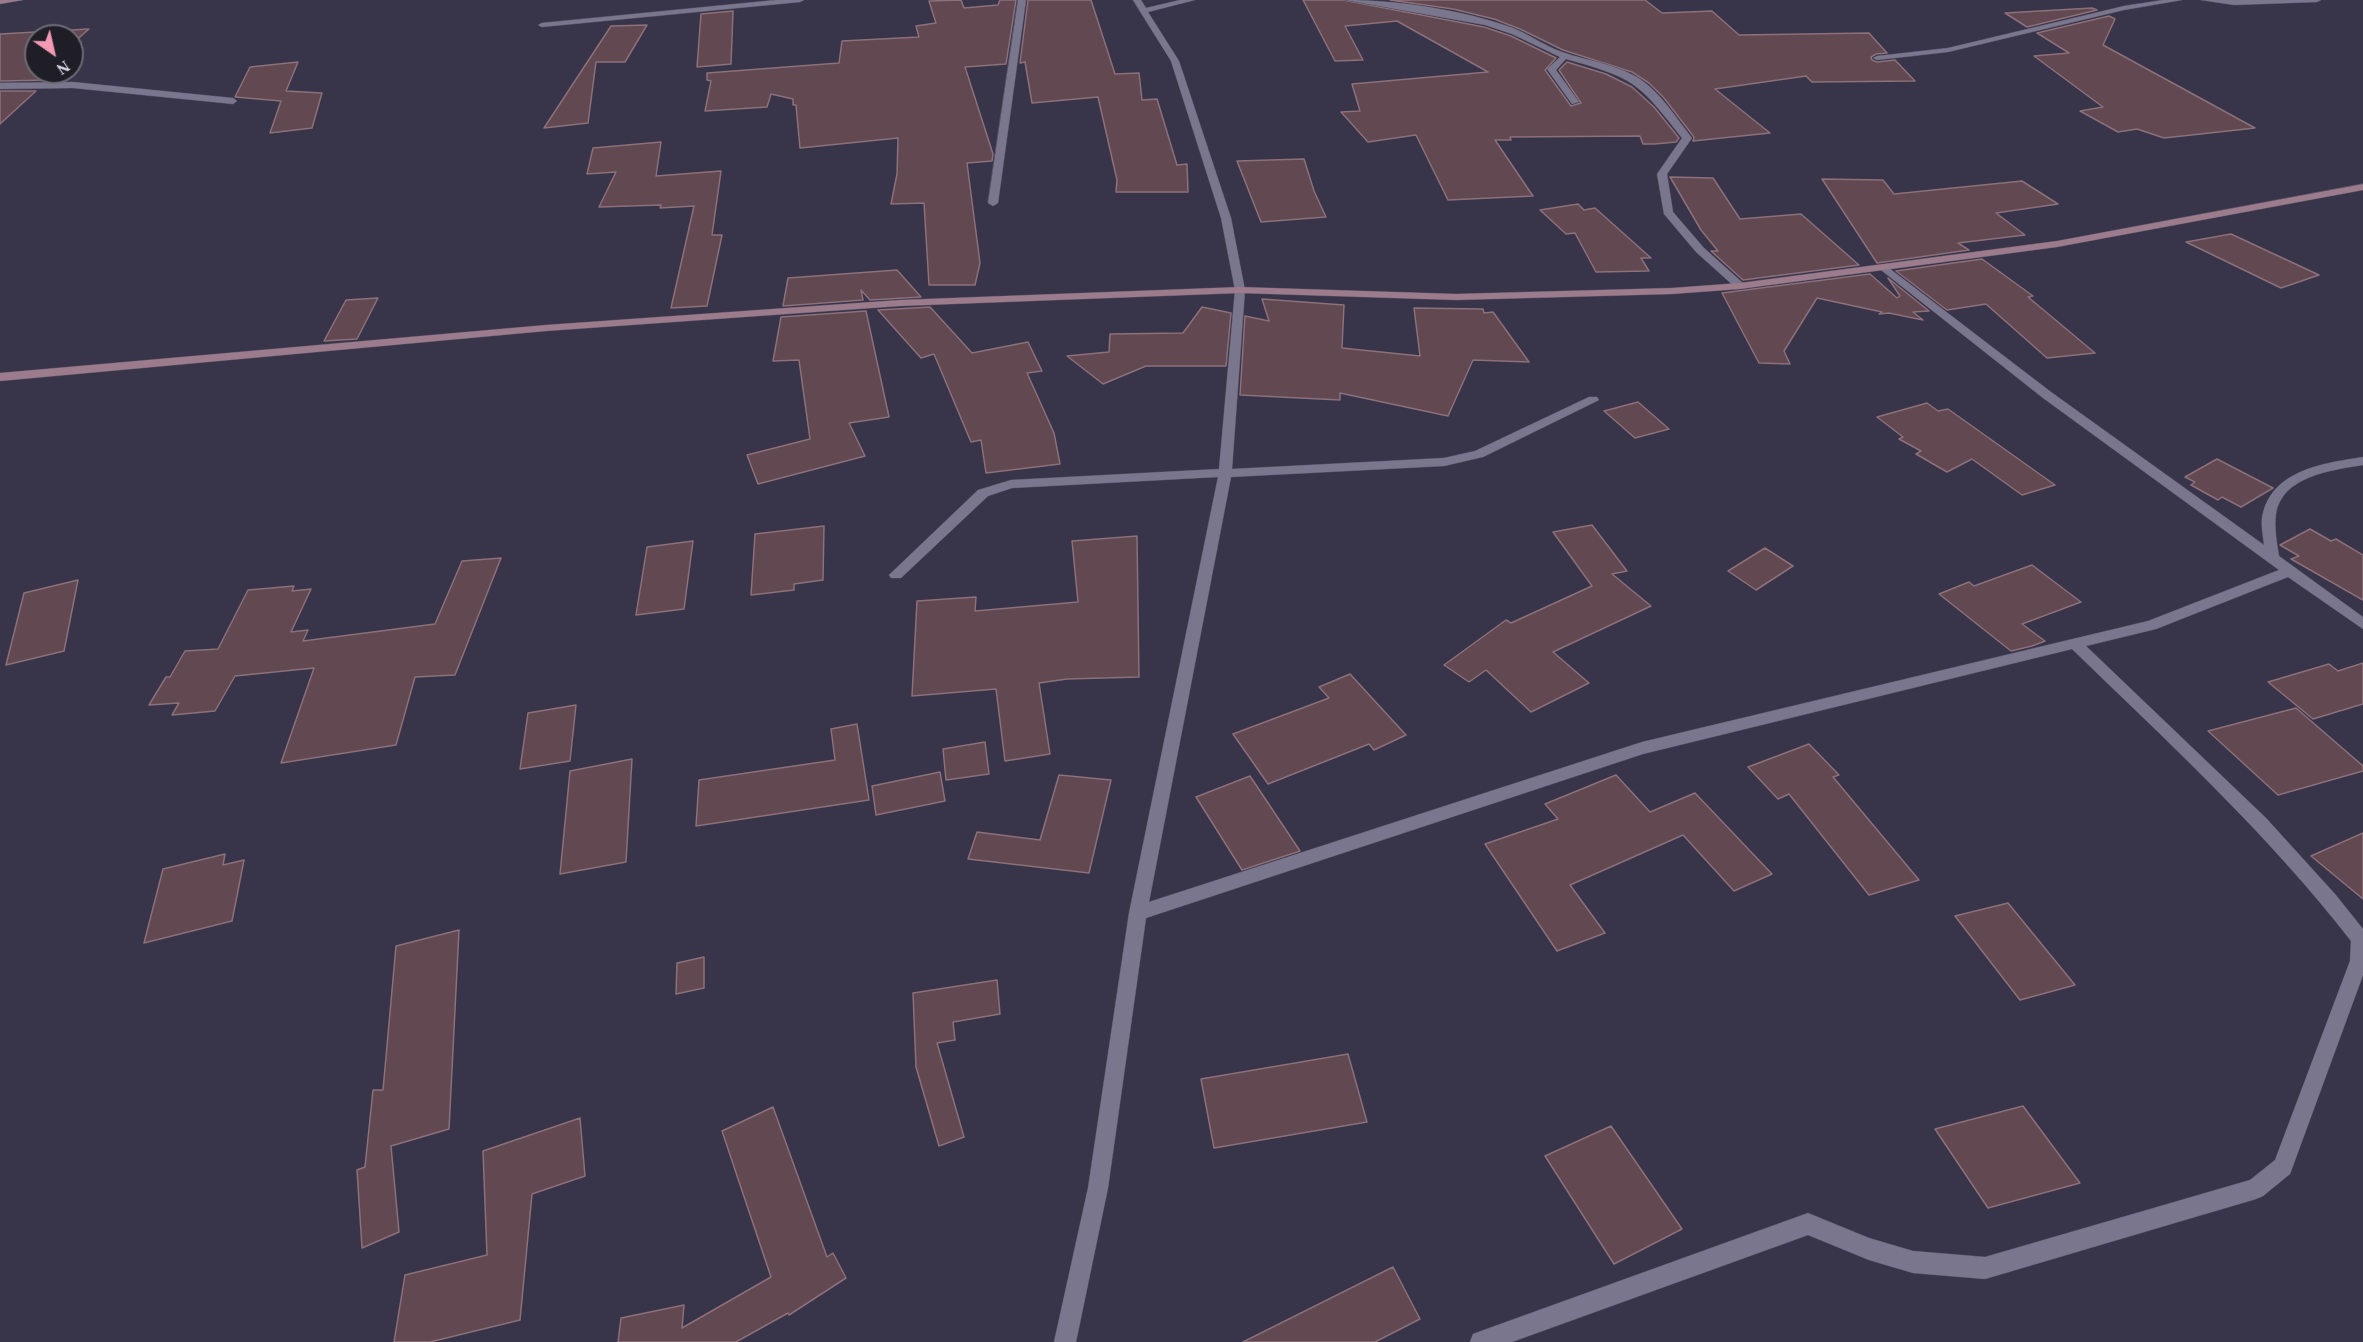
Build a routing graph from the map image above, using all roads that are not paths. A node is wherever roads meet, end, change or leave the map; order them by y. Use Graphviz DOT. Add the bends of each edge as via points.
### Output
graph roads {
  1 [pos="19,0"];
  2 [pos="800,0"];
  3 [pos="1022,0"];
  4 [pos="1137,0"];
  5 [pos="1191,0"];
  6 [pos="1349,0"];
  7 [pos="2178,0"];
  8 [pos="2205,0"];
  9 [pos="2317,0"];
  10 [pos="0,2"];
  11 [pos="1145,10"];
  12 [pos="542,25"];
  13 [pos="1564,56"];
  14 [pos="1877,58"];
  15 [pos="0,86"];
  16 [pos="233,101"];
  17 [pos="1575,102"];
  18 [pos="2363,187"];
  19 [pos="993,202"];
  20 [pos="1885,268"];
  21 [pos="1740,286"];
  22 [pos="1240,290"];
  23 [pos="0,377"];
  24 [pos="1593,400"];
  25 [pos="2363,461"];
  26 [pos="1225,474"];
  27 [pos="2272,558"];
  28 [pos="2290,571"];
  29 [pos="896,575"];
  30 [pos="2363,624"];
  31 [pos="2075,644"];
  32 [pos="1138,913"];
  33 [pos="1065,1342"];
  34 [pos="1481,1342"];
  1 -- 10 [label="street"];
  2 -- 12 [label="street"];
  3 -- 19 [label="street"];
  4 -- 11 [label="street"];
  5 -- 11 [label="street"];
  6 -- 13 [label="street" via="1433,11 1508,29"];
  7 -- 14 [label="street" via="2124,8 1948,50"];
  8 -- 9 [label="street"];
  11 -- 22 [label="street" via="1175,61 1226,218"];
  13 -- 17 [label="street" via="1551,69"];
  13 -- 21 [label="street" via="1620,72 1645,87 1663,106 1687,138 1662,174 1668,212 1700,250"];
  15 -- 16 [label="street" via="73,85"];
  18 -- 20 [label="street" via="2057,244"];
  20 -- 21 [label="street"];
  20 -- 27 [label="street" via="2047,395"];
  21 -- 22 [label="street" via="1456,297"];
  22 -- 23 [label="street" via="888,304 546,328"];
  22 -- 26 [label="street"];
  24 -- 26 [label="street" via="1479,454 1444,462"];
  25 -- 27 [label="street" via="2322,467 2289,481 2269,512"];
  26 -- 29 [label="street" via="1025,482 998,488 983,493"];
  26 -- 32 [label="street"];
  27 -- 28 [label="street"];
  28 -- 30 [label="street"];
  28 -- 31 [label="street" via="2151,625"];
  31 -- 32 [label="street" via="1642,748"];
  31 -- 34 [label="street" via="2266,830 2323,890 2360,939 2359,961 2283,1167 2256,1189 1985,1268 1913,1262 1808,1224"];
  32 -- 33 [label="street" via="1098,1188"];
}
